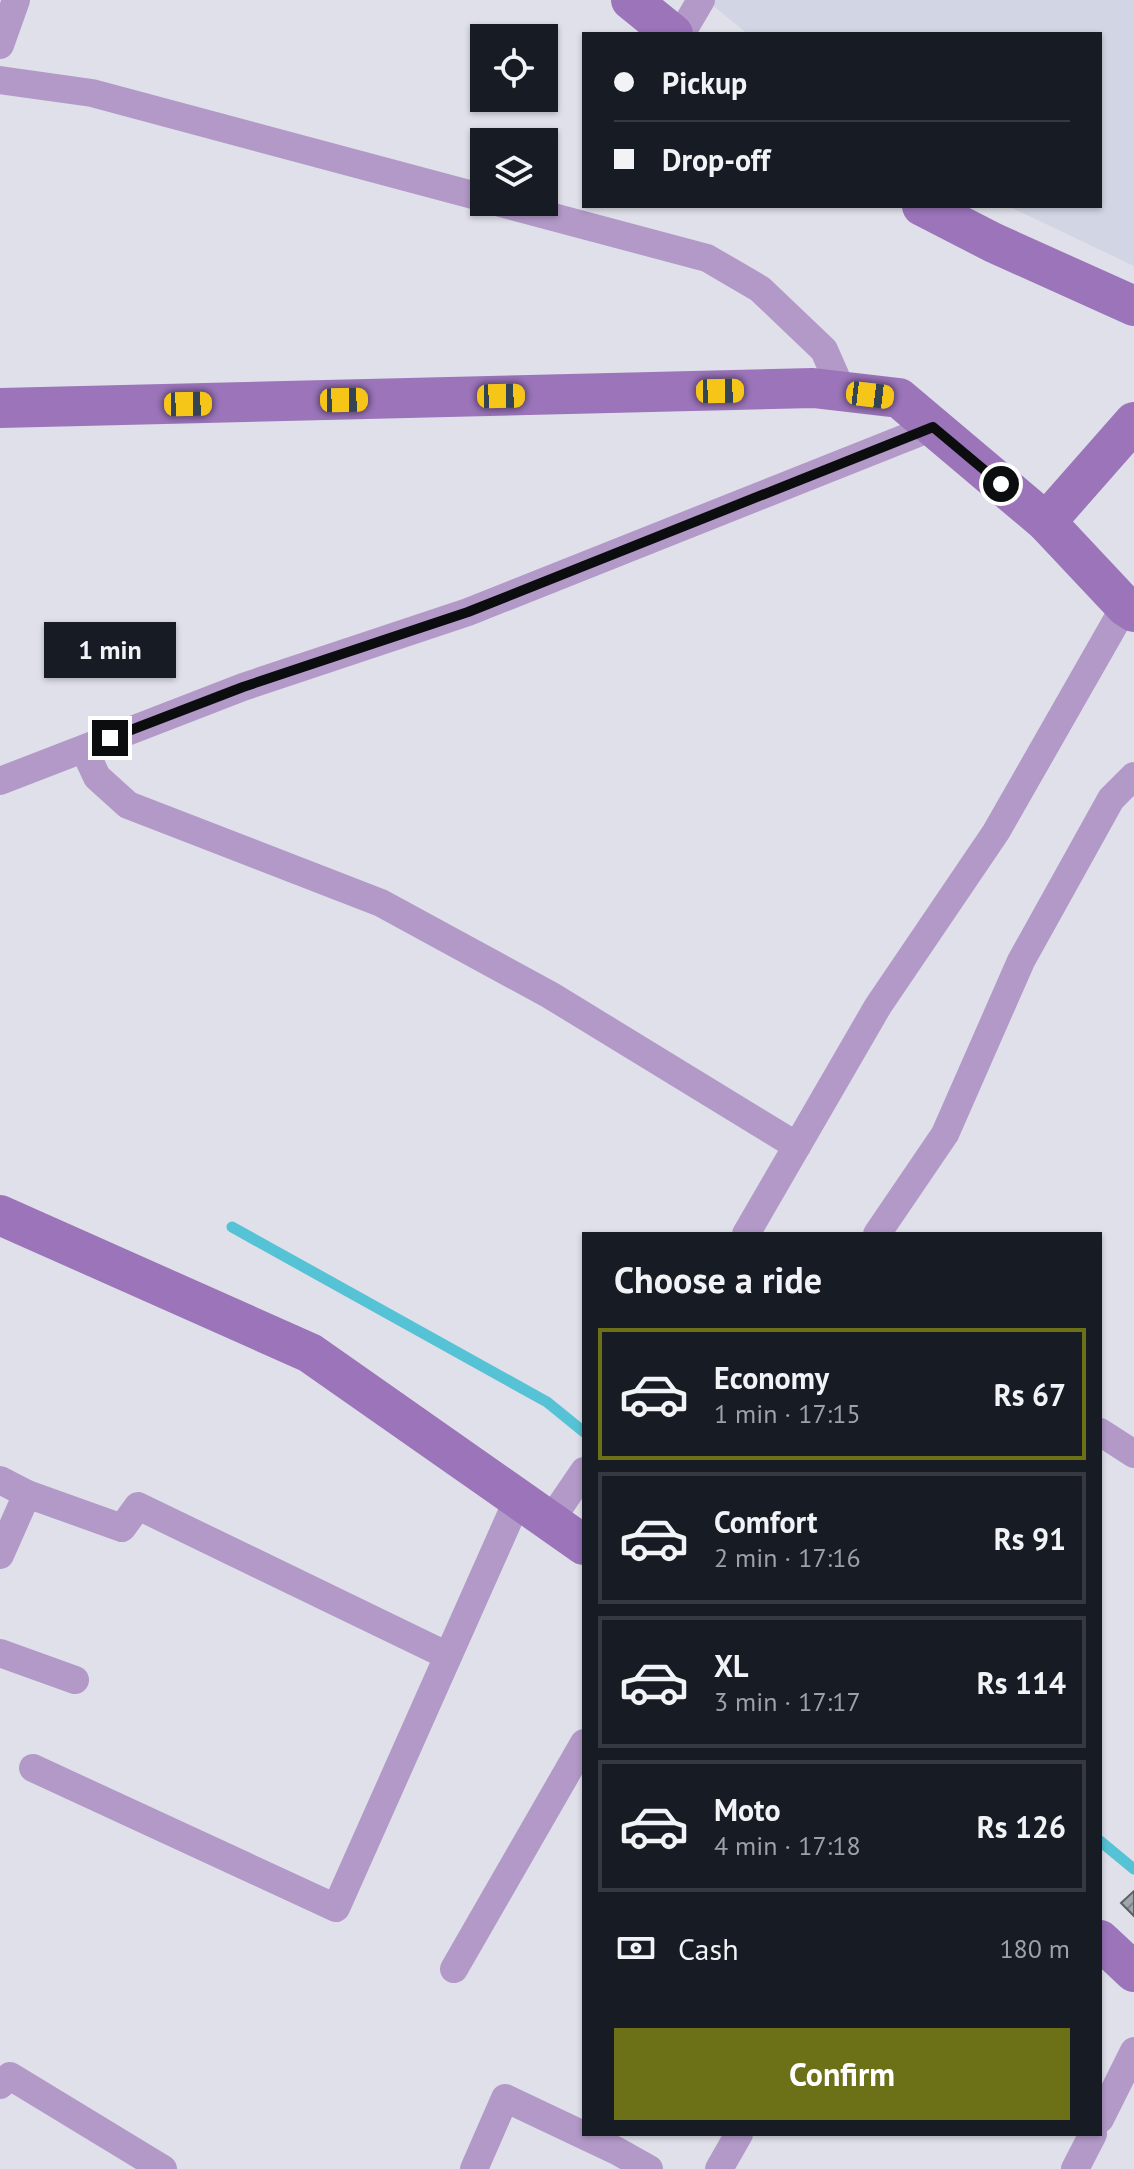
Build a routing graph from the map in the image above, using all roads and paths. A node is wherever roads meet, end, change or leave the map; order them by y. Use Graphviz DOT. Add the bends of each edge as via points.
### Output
graph roads {
  1 [pos="16,0"];
  2 [pos="631,0"];
  3 [pos="701,0"];
  4 [pos="671,32"];
  5 [pos="682,32"];
  6 [pos="0,45"];
  7 [pos="0,80"];
  8 [pos="470,194"];
  9 [pos="926,208"];
  10 [pos="550,216"];
  11 [pos="1134,306"];
  12 [pos="842,391"];
  13 [pos="0,408"];
  14 [pos="1134,422"];
  15 [pos="933,427"];
  16 [pos="1046,522"];
  17 [pos="1129,609"];
  18 [pos="84,749"];
  19 [pos="1134,776"];
  20 [pos="0,781"];
  21 [pos="797,1146"];
  22 [pos="0,1215"];
  23 [pos="747,1232"];
  24 [pos="878,1232"];
  25 [pos="1102,1433"];
  26 [pos="1134,1454"];
  27 [pos="582,1473"];
  28 [pos="0,1480"];
  29 [pos="27,1494"];
  30 [pos="534,1510"];
  31 [pos="582,1544"];
  32 [pos="0,1555"];
  33 [pos="0,1653"];
  34 [pos="448,1656"];
  35 [pos="75,1680"];
  36 [pos="582,1746"];
  37 [pos="33,1768"];
  38 [pos="1102,1942"];
  39 [pos="454,1969"];
  40 [pos="1134,1972"];
  41 [pos="1134,2051"];
  42 [pos="0,2085"];
  43 [pos="1102,2115"];
  44 [pos="582,2134"];
  45 [pos="585,2136"];
  46 [pos="738,2136"];
  47 [pos="1092,2136"];
  48 [pos="163,2169"];
  49 [pos="474,2169"];
  50 [pos="649,2169"];
  51 [pos="719,2169"];
  52 [pos="1075,2169"];
  1 -- 6 [label="street"];
  2 -- 4 [label="street"];
  3 -- 5 [label="street"];
  7 -- 8 [label="street" via="92,93"];
  9 -- 11 [label="street"];
  10 -- 12 [label="street" via="707,258 760,289 824,350"];
  12 -- 13 [label="street"];
  12 -- 15 [label="street" via="899,398"];
  14 -- 16 [label="street"];
  15 -- 16 [label="street"];
  15 -- 18 [label="street" via="468,612 243,687"];
  16 -- 17 [label="street"];
  17 -- 21 [label="street" via="996,832 878,1006"];
  18 -- 20 [label="street"];
  18 -- 21 [label="street" via="97,777 128,805 381,903 550,995"];
  19 -- 24 [label="street" via="1111,799 1021,961 945,1134"];
  21 -- 23 [label="street"];
  22 -- 30 [label="street" via="310,1353"];
  25 -- 26 [label="street"];
  27 -- 30 [label="street"];
  28 -- 29 [label="street"];
  29 -- 32 [label="street"];
  29 -- 34 [label="street" via="122,1528 138,1506"];
  30 -- 31 [label="street"];
  30 -- 34 [label="street"];
  33 -- 35 [label="street"];
  34 -- 37 [label="street" via="336,1908"];
  36 -- 39 [label="street"];
  38 -- 40 [label="street"];
  41 -- 43 [label="street"];
  42 -- 48 [label="street" via="10,2076"];
  44 -- 49 [label="street" via="505,2098"];
  45 -- 50 [label="street"];
  46 -- 51 [label="street"];
  47 -- 52 [label="street"];
}
